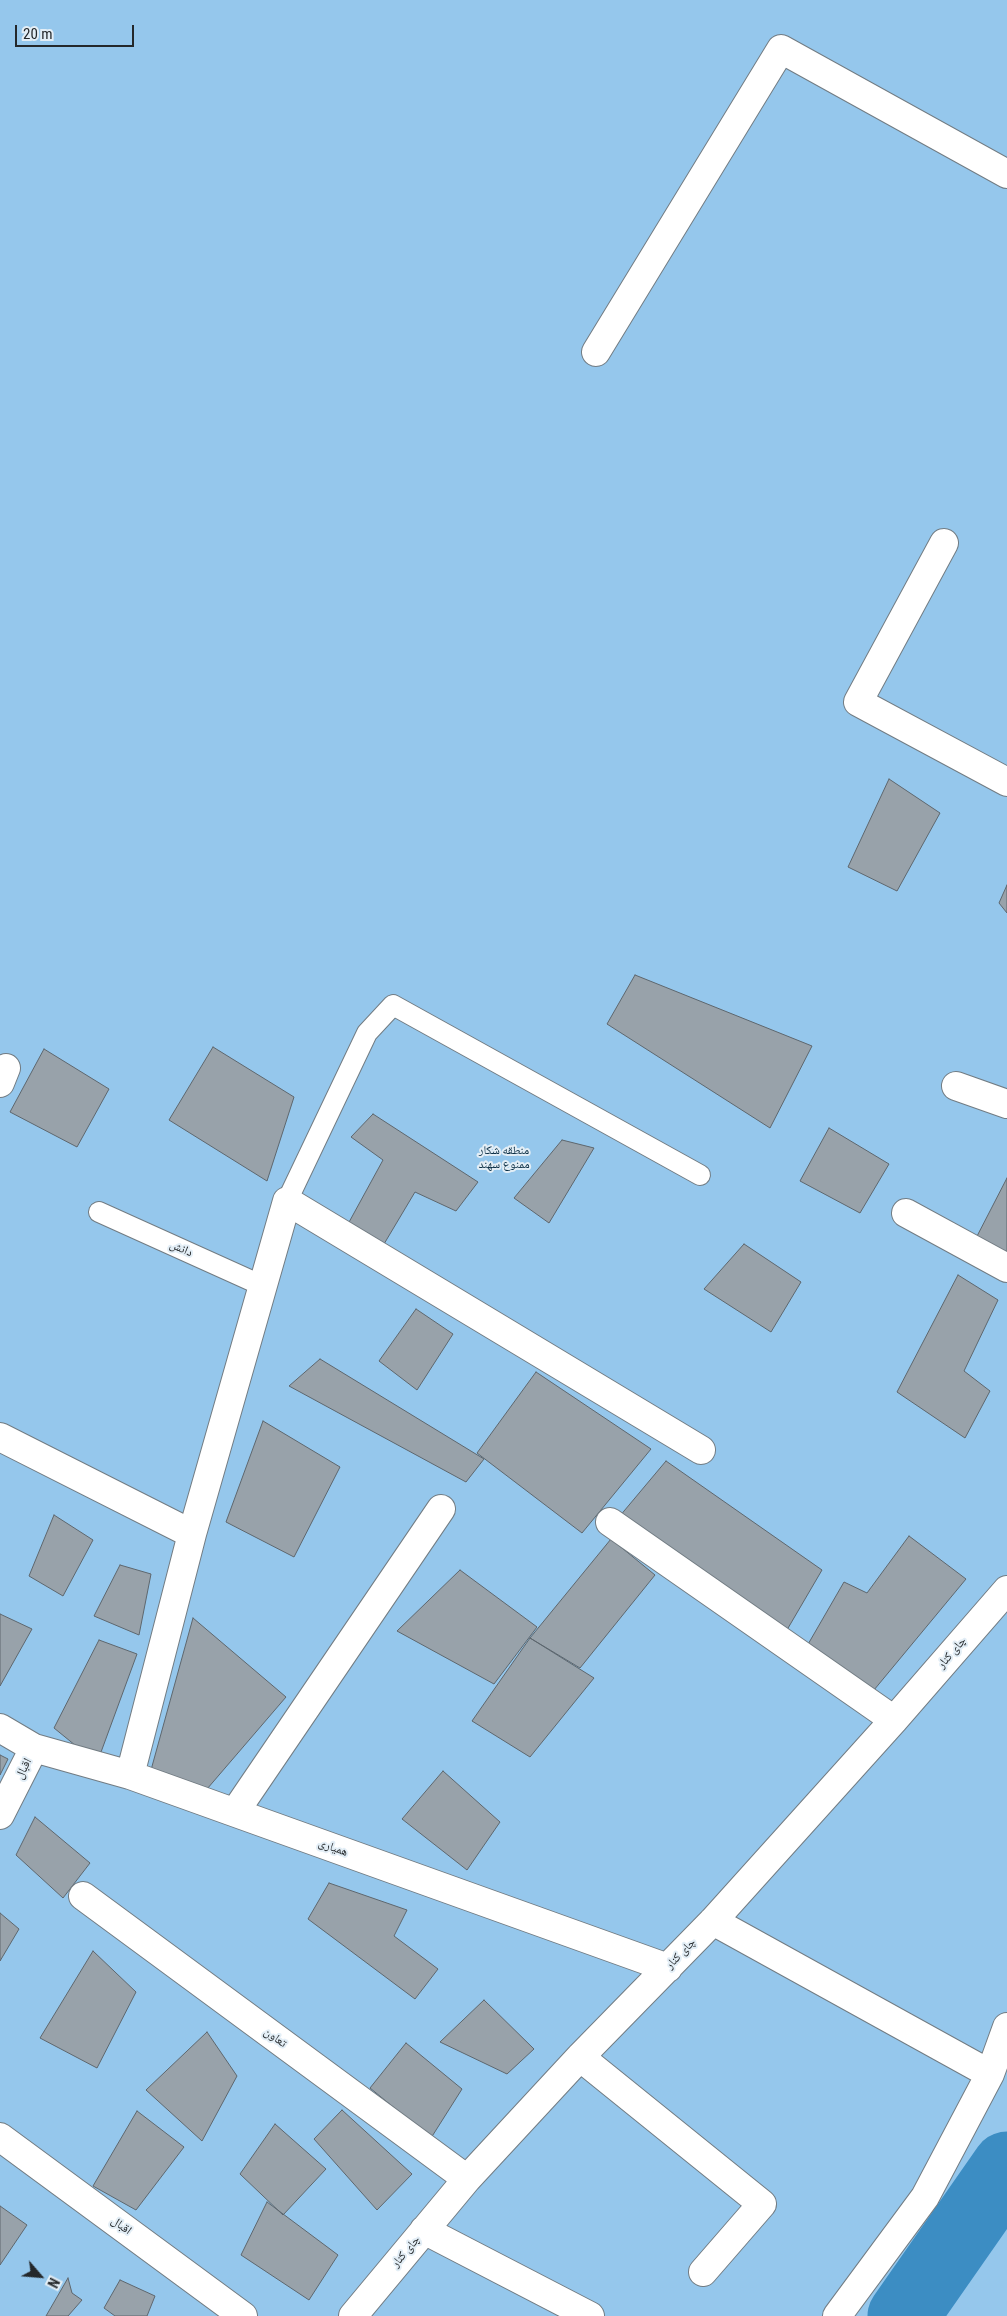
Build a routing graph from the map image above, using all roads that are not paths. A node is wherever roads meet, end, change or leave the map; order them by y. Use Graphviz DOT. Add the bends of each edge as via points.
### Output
graph roads {
  1 [pos="1007,174"];
  2 [pos="596,352"];
  3 [pos="944,543"];
  4 [pos="1007,782"];
  5 [pos="956,1086"];
  6 [pos="1007,1104"];
  7 [pos="700,1176"];
  8 [pos="287,1201"];
  9 [pos="99,1212"];
  10 [pos="906,1213"];
  11 [pos="1007,1268"];
  12 [pos="263,1286"];
  13 [pos="0,1437"];
  14 [pos="701,1450"];
  15 [pos="441,1509"];
  16 [pos="610,1522"];
  17 [pos="192,1534"];
  18 [pos="1007,1590"];
  19 [pos="894,1720"];
  20 [pos="0,1728"];
  21 [pos="34,1748"];
  22 [pos="130,1776"];
  23 [pos="235,1812"];
  24 [pos="0,1816"];
  25 [pos="83,1896"];
  26 [pos="713,1921"];
  27 [pos="668,1968"];
  28 [pos="1007,2027"];
  29 [pos="580,2057"];
  30 [pos="990,2074"];
  31 [pos="0,2137"];
  32 [pos="467,2179"];
  33 [pos="424,2230"];
  34 [pos="703,2272"];
  35 [pos="242,2316"];
  36 [pos="353,2316"];
  37 [pos="590,2316"];
  38 [pos="837,2316"];
  1 -- 2 [label="street" via="781,50"];
  3 -- 4 [label="street" via="858,702"];
  5 -- 6 [label="street"];
  7 -- 8 [label="lane" via="393,1005 367,1033"];
  8 -- 12 [label="street"];
  8 -- 14 [label="street"];
  9 -- 12 [label="lane, دانش"];
  10 -- 11 [label="street"];
  12 -- 17 [label="street"];
  13 -- 17 [label="street"];
  15 -- 23 [label="street"];
  16 -- 19 [label="street"];
  17 -- 22 [label="street"];
  18 -- 19 [label="street, چای کنار"];
  19 -- 26 [label="street, چای کنار"];
  20 -- 21 [label="street, همیاری"];
  21 -- 22 [label="street, همیاری"];
  21 -- 24 [label="street, اقبال"];
  22 -- 23 [label="street, همیاری"];
  23 -- 27 [label="street, همیاری"];
  25 -- 32 [label="street, تعاون"];
  26 -- 27 [label="street, چای کنار"];
  26 -- 30 [label="street"];
  27 -- 29 [label="street, چای کنار"];
  28 -- 30 [label="street"];
  29 -- 32 [label="street, چای کنار"];
  29 -- 34 [label="street" via="762,2204"];
  30 -- 38 [label="street" via="925,2197"];
  31 -- 35 [label="street, اقبال"];
  32 -- 33 [label="street, چای کنار"];
  33 -- 36 [label="street, چای کنار"];
  33 -- 37 [label="street"];
}
